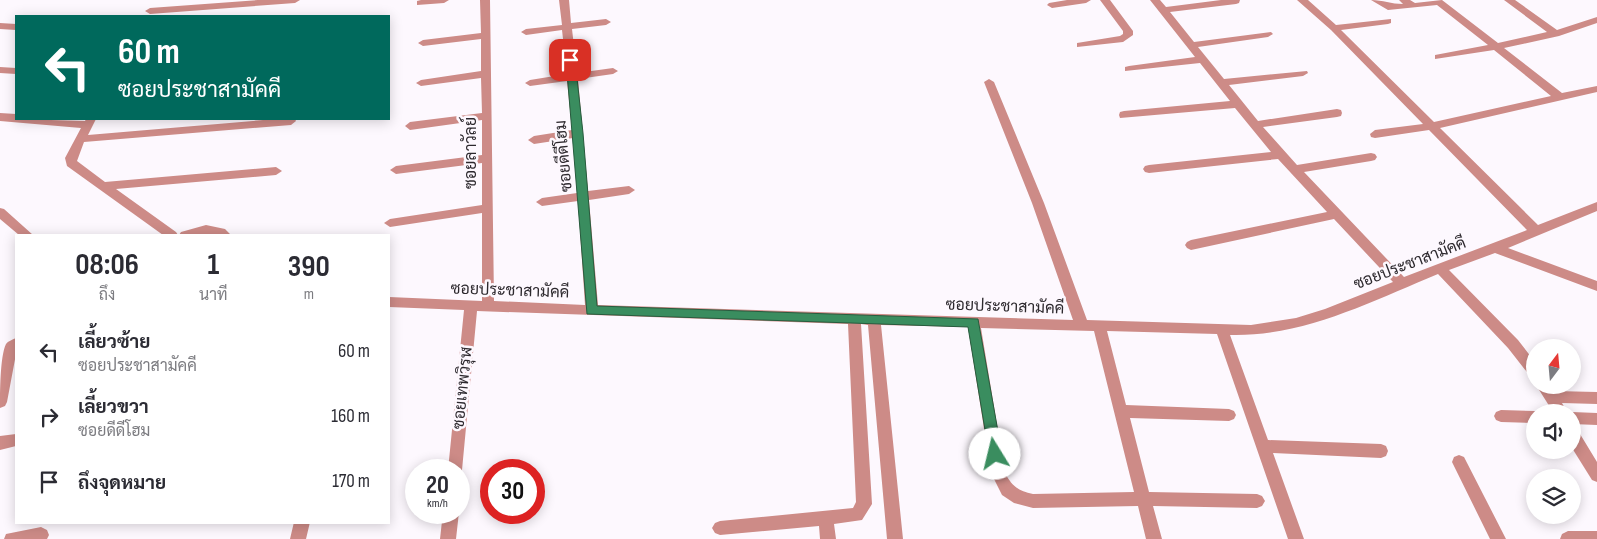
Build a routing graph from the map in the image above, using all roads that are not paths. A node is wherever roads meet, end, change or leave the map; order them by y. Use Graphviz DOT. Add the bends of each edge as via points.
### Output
graph roads {
  1 [pos="156,0"];
  2 [pos="295,0"];
  3 [pos="444,0"];
  4 [pos="484,0"];
  5 [pos="564,0"];
  6 [pos="1086,0"];
  7 [pos="1105,0"];
  8 [pos="1155,0"];
  9 [pos="1302,0"];
  10 [pos="1376,0"];
  11 [pos="1509,0"];
  12 [pos="1236,1"];
  13 [pos="1443,1"];
  14 [pos="420,3"];
  15 [pos="1409,3"];
  16 [pos="1052,5"];
  17 [pos="1164,10"];
  18 [pos="149,14"];
  19 [pos="1597,20"];
  20 [pos="1388,21"];
  21 [pos="606,22"];
  22 [pos="0,26"];
  23 [pos="15,27"];
  24 [pos="567,28"];
  25 [pos="1334,28"];
  26 [pos="526,32"];
  27 [pos="1268,34"];
  28 [pos="1556,34"];
  29 [pos="484,36"];
  30 [pos="423,43"];
  31 [pos="1080,45"];
  32 [pos="1192,45"];
  33 [pos="1497,48"];
  34 [pos="1439,57"];
  35 [pos="1203,60"];
  36 [pos="1129,69"];
  37 [pos="0,70"];
  38 [pos="613,70"];
  39 [pos="15,71"];
  40 [pos="1303,73"];
  41 [pos="486,74"];
  42 [pos="572,76"];
  43 [pos="530,82"];
  44 [pos="989,82"];
  45 [pos="421,83"];
  46 [pos="1222,83"];
  47 [pos="1597,89"];
  48 [pos="1560,98"];
  49 [pos="1238,104"];
  50 [pos="1338,113"];
  51 [pos="1124,115"];
  52 [pos="487,116"];
  53 [pos="0,117"];
  54 [pos="15,118"];
  55 [pos="44,120"];
  56 [pos="292,121"];
  57 [pos="89,122"];
  58 [pos="1255,125"];
  59 [pos="410,126"];
  60 [pos="1431,126"];
  61 [pos="578,133"];
  62 [pos="1375,134"];
  63 [pos="81,139"];
  64 [pos="534,140"];
  65 [pos="1280,155"];
  66 [pos="1371,157"];
  67 [pos="488,158"];
  68 [pos="1149,169"];
  69 [pos="396,170"];
  70 [pos="1293,170"];
  71 [pos="276,171"];
  72 [pos="103,186"];
  73 [pos="629,190"];
  74 [pos="584,196"];
  75 [pos="542,202"];
  76 [pos="1597,206"];
  77 [pos="488,208"];
  78 [pos="0,212"];
  79 [pos="1336,214"];
  80 [pos="390,223"];
  81 [pos="1536,231"];
  82 [pos="26,234"];
  83 [pos="171,234"];
  84 [pos="189,234"];
  85 [pos="224,234"];
  86 [pos="1190,245"];
  87 [pos="1496,248"];
  88 [pos="1440,268"];
  89 [pos="1402,283"];
  90 [pos="1597,286"];
  91 [pos="390,302"];
  92 [pos="471,305"];
  93 [pos="488,306"];
  94 [pos="592,310"];
  95 [pos="854,319"];
  96 [pos="874,319"];
  97 [pos="974,323"];
  98 [pos="1082,326"];
  99 [pos="1099,326"];
  100 [pos="1222,330"];
  101 [pos="15,345"];
  102 [pos="1526,361"];
  103 [pos="1549,394"];
  104 [pos="1551,397"];
  105 [pos="1597,398"];
  106 [pos="0,402"];
  107 [pos="1555,404"];
  108 [pos="1121,411"];
  109 [pos="1229,416"];
  110 [pos="1501,416"];
  111 [pos="1526,417"];
  112 [pos="1581,418"];
  113 [pos="1597,419"];
  114 [pos="15,440"];
  115 [pos="0,443"];
  116 [pos="1263,446"];
  117 [pos="1581,449"];
  118 [pos="1381,451"];
  119 [pos="456,459"];
  120 [pos="1459,462"];
  121 [pos="1597,475"];
  122 [pos="1144,499"];
  123 [pos="1258,501"];
  124 [pos="826,518"];
  125 [pos="302,524"];
  126 [pos="450,524"];
  127 [pos="720,528"];
  128 [pos="40,535"];
  129 [pos="12,539"];
  130 [pos="298,539"];
  131 [pos="448,539"];
  132 [pos="828,539"];
  133 [pos="895,539"];
  134 [pos="1154,539"];
  135 [pos="1296,539"];
  136 [pos="1498,539"];
  137 [pos="1568,539"];
  138 [pos="1597,539"];
  1 -- 18 [label="street"];
  2 -- 18 [label="street"];
  3 -- 14 [label="street"];
  4 -- 29 [label="street, ซอยลาวัลย์"];
  5 -- 24 [label="street, ซอยดีดีโฮม"];
  6 -- 16 [label="street"];
  7 -- 31 [label="street" via="1128,35 1123,39"];
  8 -- 17 [label="street"];
  9 -- 25 [label="street"];
  10 -- 15 [label="street" via="1388,7"];
  11 -- 28 [label="street"];
  12 -- 17 [label="street"];
  13 -- 15 [label="street"];
  13 -- 33 [label="street"];
  17 -- 32 [label="street"];
  19 -- 28 [label="street"];
  20 -- 25 [label="street"];
  21 -- 24 [label="street"];
  22 -- 23 [label="street"];
  24 -- 26 [label="street"];
  24 -- 42 [label="street, ซอยดีดีโฮม"];
  25 -- 60 [label="street"];
  27 -- 32 [label="street"];
  28 -- 33 [label="street"];
  29 -- 30 [label="street"];
  29 -- 41 [label="street, ซอยลาวัลย์"];
  32 -- 35 [label="street"];
  33 -- 34 [label="street"];
  33 -- 48 [label="street"];
  35 -- 36 [label="street"];
  35 -- 46 [label="street"];
  37 -- 39 [label="street"];
  38 -- 42 [label="street"];
  40 -- 46 [label="street"];
  41 -- 45 [label="street"];
  41 -- 52 [label="street, ซอยลาวัลย์"];
  42 -- 43 [label="street"];
  42 -- 61 [label="street, ซอยดีดีโฮม"];
  44 -- 98 [label="street" via="1065,273"];
  46 -- 49 [label="street"];
  47 -- 48 [label="street"];
  48 -- 60 [label="street"];
  49 -- 51 [label="street"];
  49 -- 58 [label="street"];
  50 -- 58 [label="street"];
  52 -- 59 [label="street"];
  52 -- 67 [label="street, ซอยลาวัลย์"];
  53 -- 54 [label="street"];
  55 -- 57 [label="street"];
  56 -- 63 [label="street"];
  57 -- 63 [label="street"];
  58 -- 65 [label="street"];
  60 -- 62 [label="street"];
  60 -- 81 [label="street"];
  61 -- 64 [label="street"];
  61 -- 74 [label="street, ซอยดีดีโฮม"];
  63 -- 72 [label="street" via="71,163"];
  65 -- 68 [label="street"];
  65 -- 70 [label="street"];
  66 -- 70 [label="street"];
  67 -- 69 [label="street"];
  67 -- 77 [label="street, ซอยลาวัลย์"];
  70 -- 79 [label="street"];
  71 -- 72 [label="street"];
  72 -- 83 [label="street"];
  73 -- 74 [label="street"];
  74 -- 75 [label="street"];
  74 -- 94 [label="street, ซอยดีดีโฮม"];
  76 -- 81 [label="street, ซอยประชาสามัคคี"];
  77 -- 80 [label="street"];
  77 -- 93 [label="street, ซอยลาวัลย์"];
  78 -- 82 [label="street"];
  79 -- 86 [label="street"];
  79 -- 89 [label="street"];
  81 -- 87 [label="street, ซอยประชาสามัคคี"];
  84 -- 85 [label="street" via="211,229"];
  87 -- 88 [label="street, ซอยประชาสามัคคี"];
  87 -- 90 [label="street"];
  88 -- 89 [label="street, ซอยประชาสามัคคี"];
  88 -- 102 [label="street"];
  89 -- 100 [label="street, ซอยประชาสามัคคี" via="1296,323 1251,330"];
  91 -- 92 [label="street, ซอยประชาสามัคคี"];
  92 -- 93 [label="street, ซอยประชาสามัคคี"];
  92 -- 119 [label="street, ซอยเทพวิรุฬ"];
  93 -- 94 [label="street, ซอยประชาสามัคคี"];
  94 -- 95 [label="street, ซอยประชาสามัคคี"];
  95 -- 96 [label="street, ซอยประชาสามัคคี"];
  95 -- 124 [label="street" via="864,504 857,516"];
  96 -- 97 [label="street, ซอยประชาสามัคคี"];
  96 -- 133 [label="street"];
  97 -- 98 [label="street, ซอยประชาสามัคคี"];
  97 -- 122 [label="street" via="998,473 1006,490 1018,499 1033,501"];
  98 -- 99 [label="street, ซอยประชาสามัคคี"];
  99 -- 100 [label="street, ซอยประชาสามัคคี"];
  99 -- 108 [label="street"];
  100 -- 116 [label="street"];
  101 -- 106 [label="street" via="11,347"];
  103 -- 104 [label="street"];
  104 -- 105 [label="street"];
  104 -- 107 [label="street"];
  108 -- 109 [label="street"];
  108 -- 122 [label="street"];
  110 -- 111 [label="street"];
  112 -- 113 [label="street"];
  114 -- 115 [label="street"];
  116 -- 118 [label="street"];
  116 -- 135 [label="street"];
  117 -- 121 [label="street"];
  120 -- 136 [label="street"];
  122 -- 123 [label="street"];
  122 -- 134 [label="street"];
  124 -- 127 [label="street"];
  124 -- 132 [label="street"];
  125 -- 130 [label="street"];
  126 -- 131 [label="street"];
  128 -- 129 [label="street"];
  137 -- 138 [label="street"];
}
